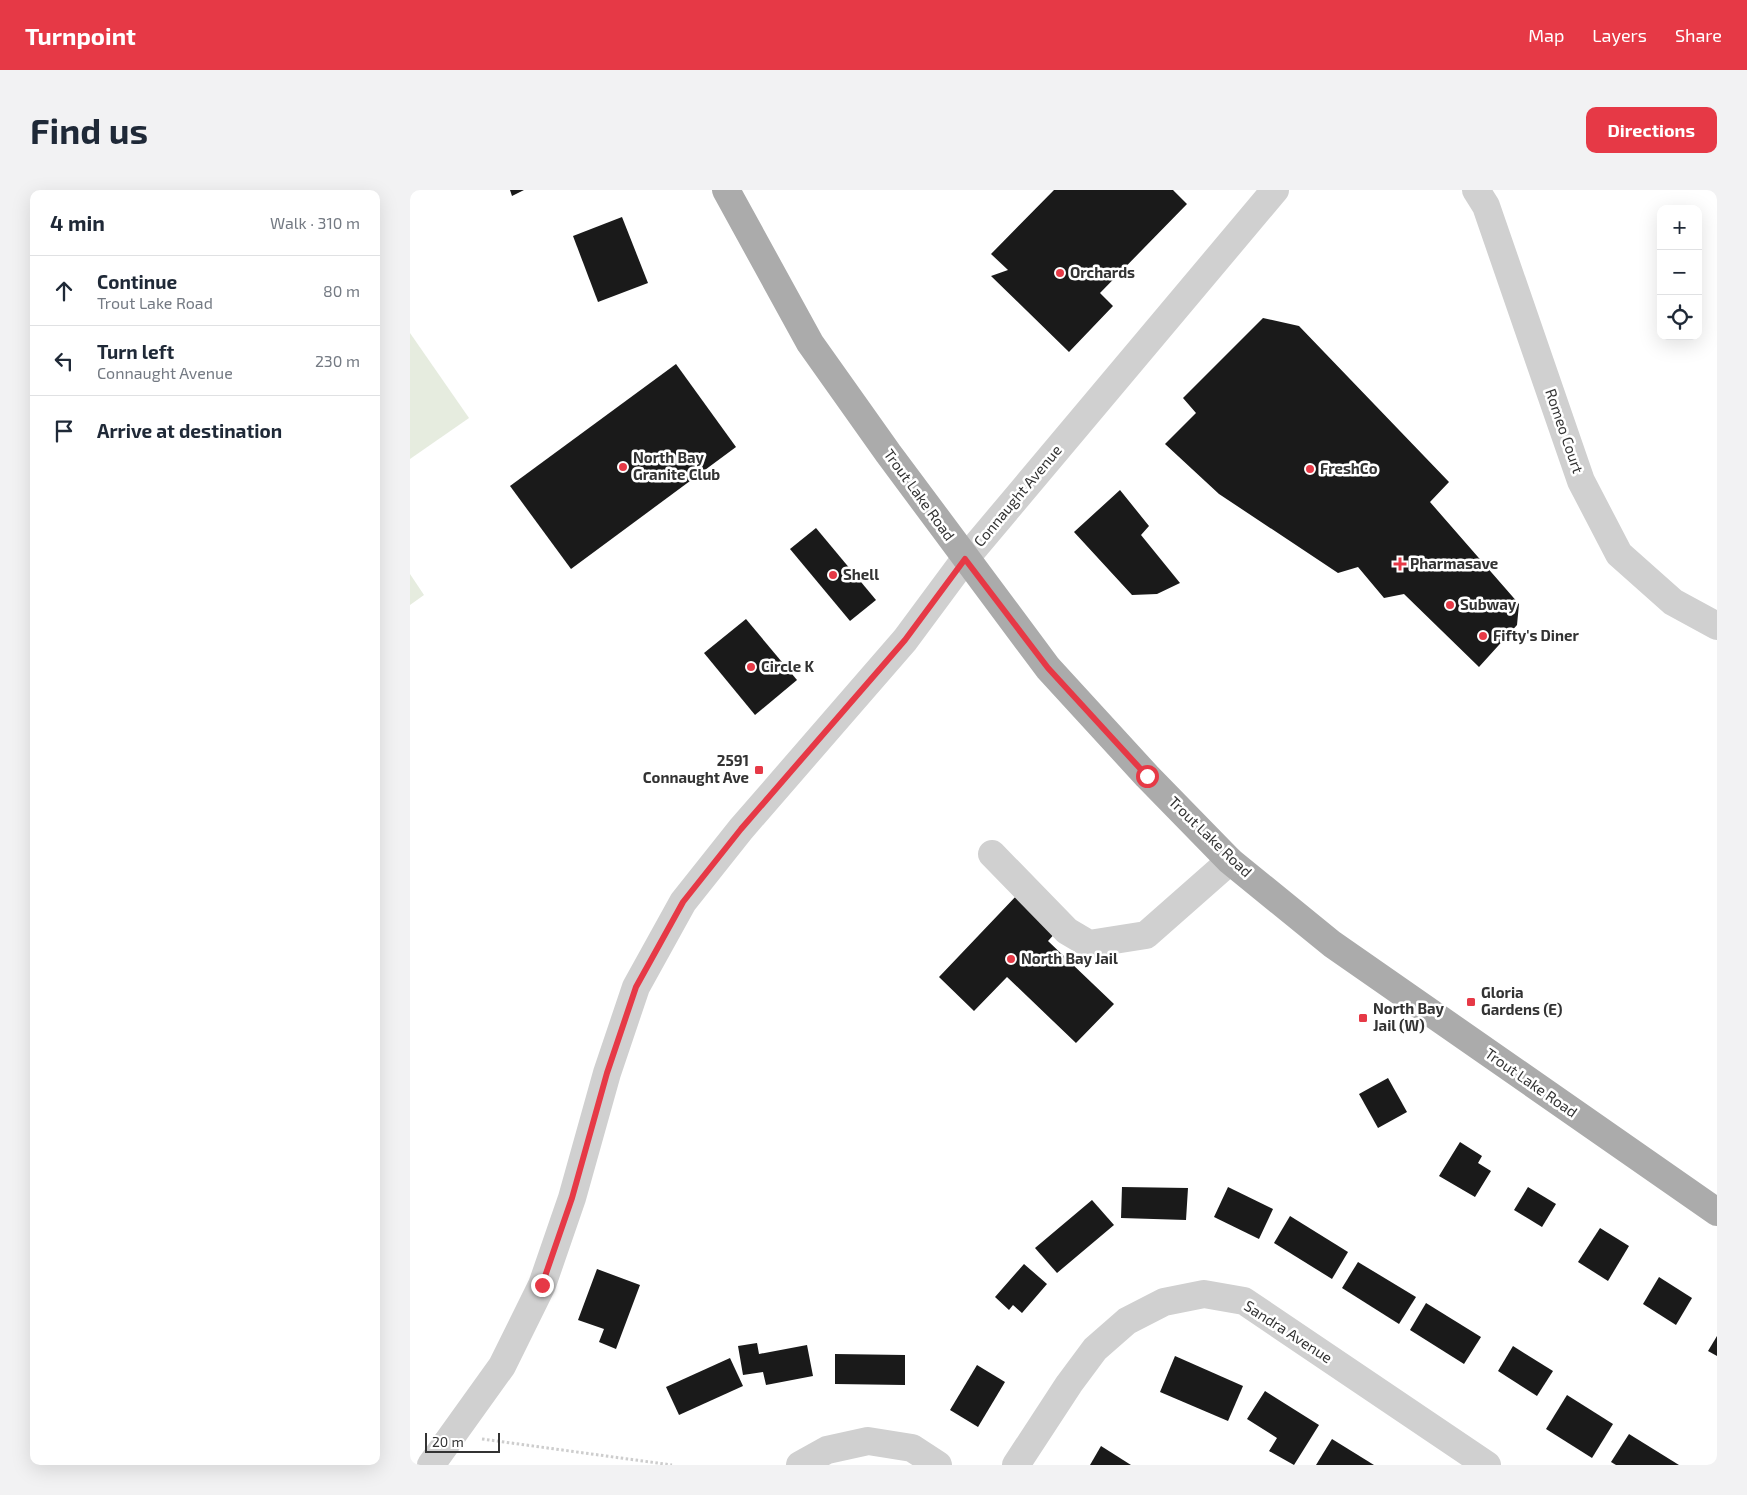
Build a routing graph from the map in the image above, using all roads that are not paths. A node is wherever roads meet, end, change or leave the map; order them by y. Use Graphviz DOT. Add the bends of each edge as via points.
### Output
graph roads {
  1 [pos="726,190"];
  2 [pos="1275,190"];
  3 [pos="1476,190"];
  4 [pos="965,559"];
  5 [pos="1717,626"];
  6 [pos="992,854"];
  7 [pos="1230,860"];
  8 [pos="1717,1212"];
  9 [pos="431,1465"];
  10 [pos="800,1465"];
  11 [pos="938,1465"];
  12 [pos="1016,1465"];
  13 [pos="1487,1465"];
  1 -- 4 [label="main road, Trout Lake Road" via="810,343"];
  2 -- 4 [label="street, Connaught Avenue"];
  3 -- 5 [label="street, Romeo Court" via="1486,206 1581,481 1619,554 1672,602"];
  4 -- 7 [label="main road, Trout Lake Road" via="1048,668"];
  4 -- 9 [label="street, Connaught Avenue" via="905,640 741,829 683,902 636,987 542,1285 502,1366"];
  6 -- 7 [label="street" via="1067,931 1089,944 1146,935"];
  7 -- 8 [label="main road, Trout Lake Road" via="1332,944"];
  10 -- 11 [label="street" via="827,1450 868,1442 912,1448"];
  12 -- 13 [label="street, Sandra Avenue" via="1068,1384 1095,1349 1127,1322 1164,1302 1204,1294 1244,1301"];
}
